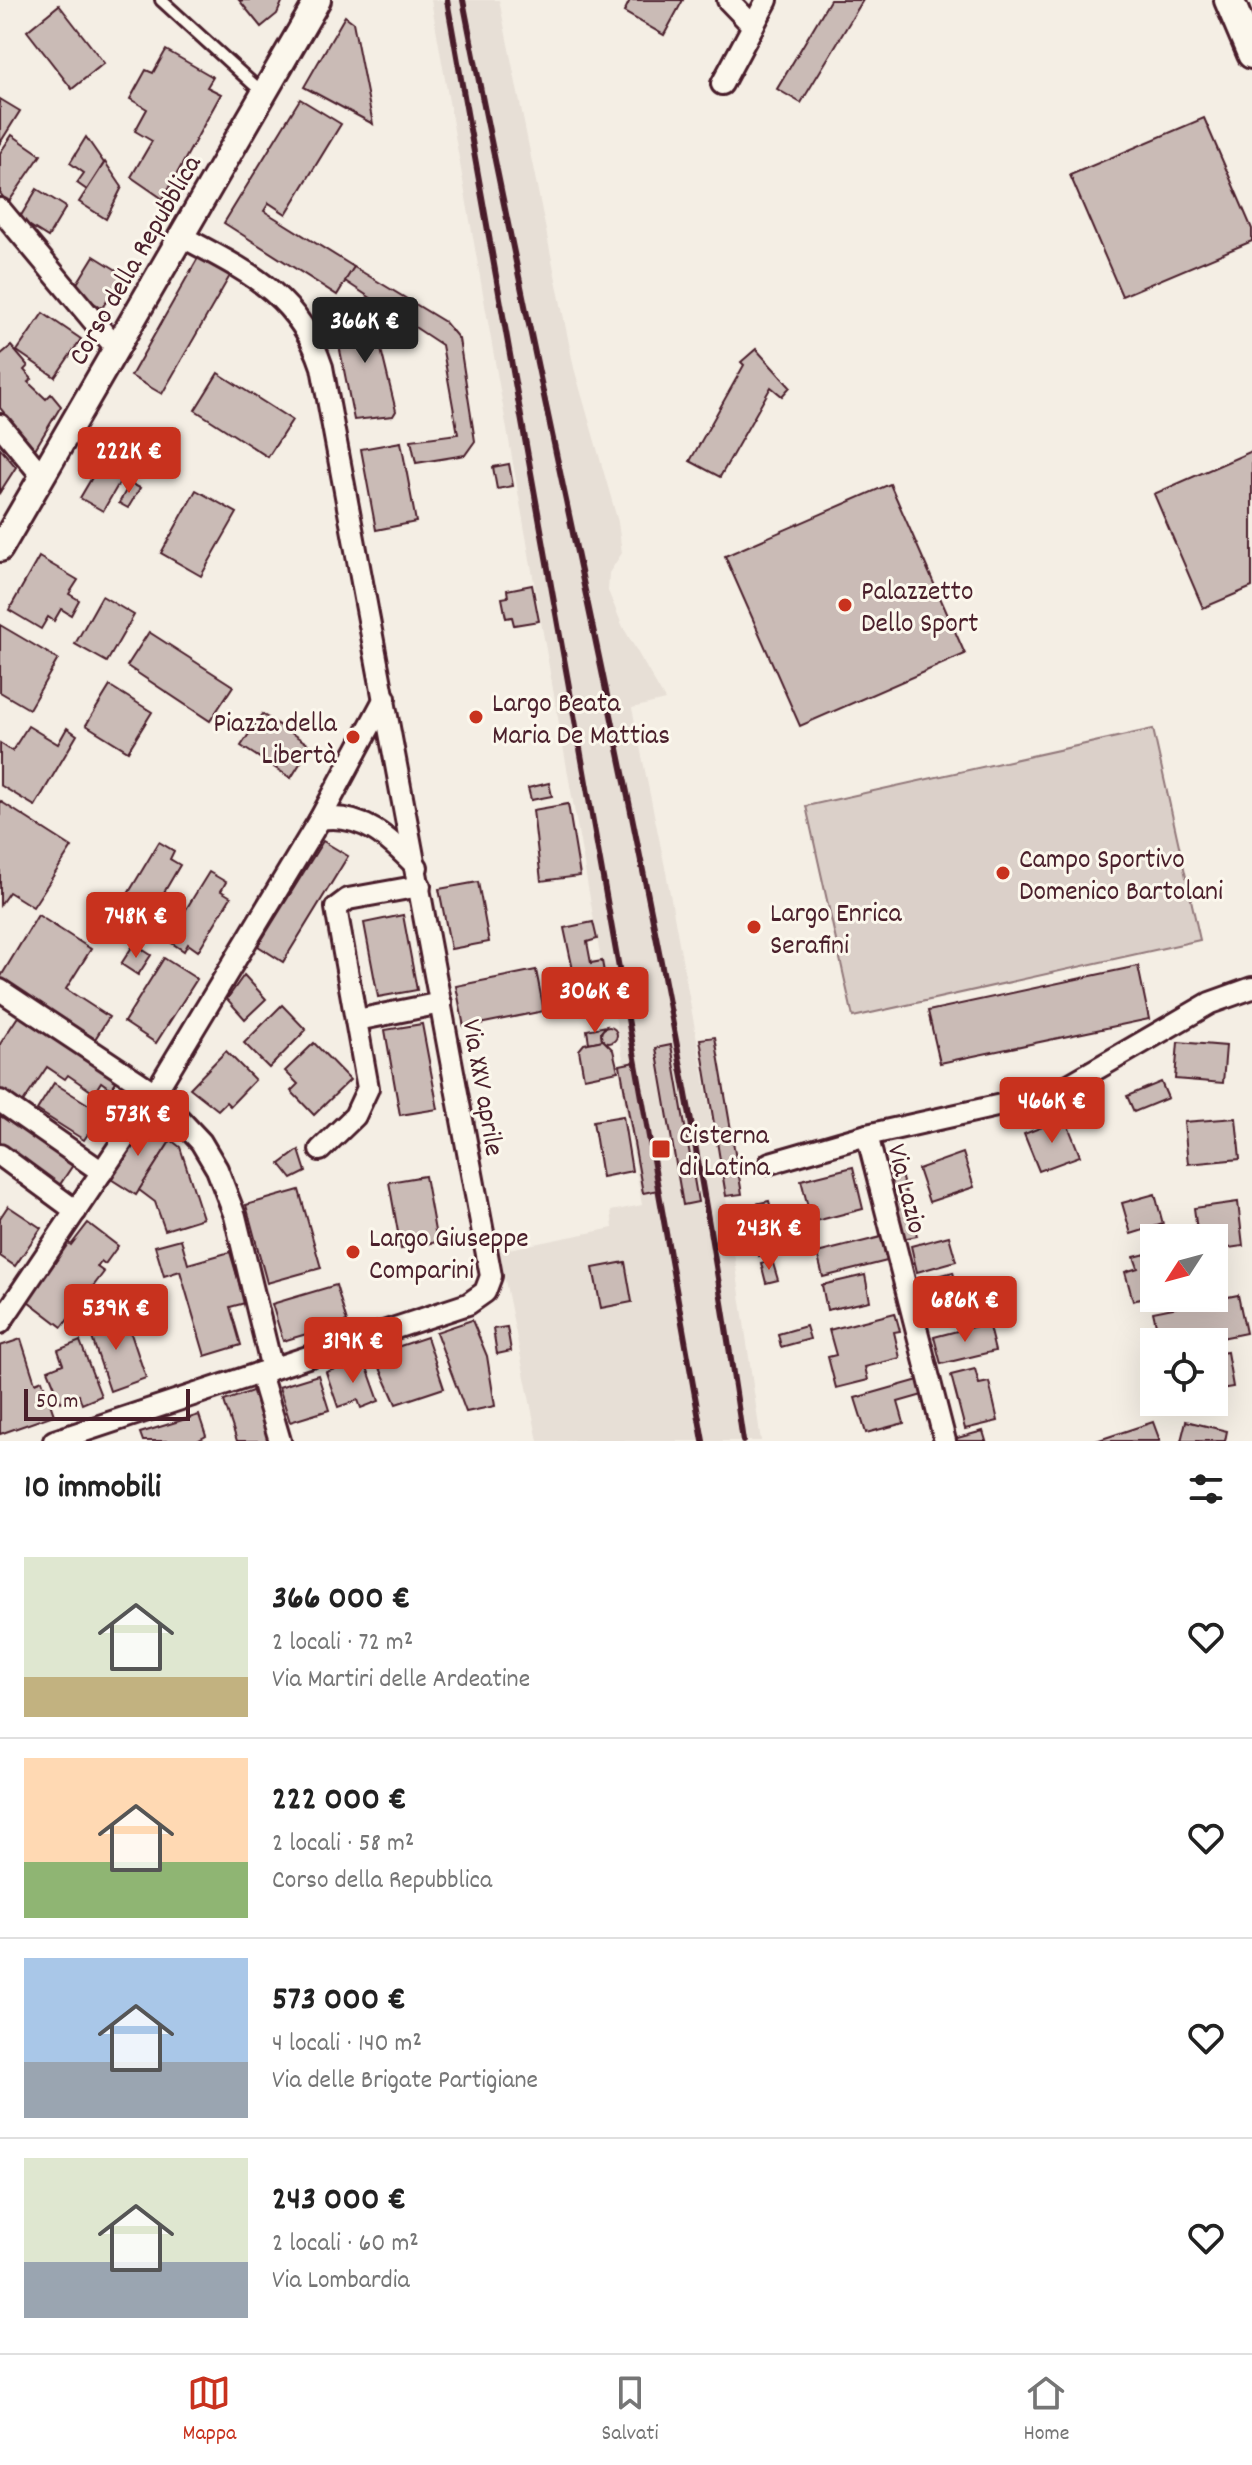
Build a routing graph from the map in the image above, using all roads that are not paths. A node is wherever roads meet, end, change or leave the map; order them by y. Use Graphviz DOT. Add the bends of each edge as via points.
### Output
graph roads {
  1 [pos="161,0"];
  2 [pos="318,0"];
  3 [pos="728,0"];
  4 [pos="767,0"];
  5 [pos="1229,0"];
  6 [pos="752,25"];
  7 [pos="1252,54"];
  8 [pos="722,84"];
  9 [pos="264,93"];
  10 [pos="0,209"];
  11 [pos="181,236"];
  12 [pos="116,348"];
  13 [pos="0,425"];
  14 [pos="42,476"];
  15 [pos="0,549"];
  16 [pos="385,698"];
  17 [pos="320,819"];
  18 [pos="418,876"];
  19 [pos="1252,988"];
  20 [pos="0,990"];
  21 [pos="441,1003"];
  22 [pos="357,1020"];
  23 [pos="155,1093"];
  24 [pos="0,1101"];
  25 [pos="867,1135"];
  26 [pos="320,1150"];
  27 [pos="0,1155"];
  28 [pos="770,1163"];
  29 [pos="102,1172"];
  30 [pos="76,1211"];
  31 [pos="0,1323"];
  32 [pos="266,1371"];
  33 [pos="54,1441"];
  34 [pos="280,1441"];
  35 [pos="945,1441"];
  1 -- 9 [label="lane"];
  2 -- 9 [label="street, Corso della Repubblica"];
  3 -- 6 [label="street"];
  4 -- 6 [label="street"];
  5 -- 7 [label="main road"];
  6 -- 8 [label="street"];
  9 -- 11 [label="street, Corso della Repubblica"];
  10 -- 12 [label="street"];
  11 -- 12 [label="street, Corso della Repubblica"];
  11 -- 16 [label="street" via="271,288 315,349"];
  12 -- 14 [label="street, Corso della Repubblica"];
  13 -- 14 [label="street"];
  14 -- 15 [label="street, Corso della Repubblica"];
  16 -- 17 [label="street"];
  16 -- 18 [label="street"];
  17 -- 18 [label="street" via="363,823 390,841"];
  17 -- 23 [label="street"];
  18 -- 21 [label="street, Via XXV aprile"];
  18 -- 22 [label="street" via="348,899 336,908"];
  19 -- 25 [label="street" via="1210,1003 1055,1093"];
  20 -- 23 [label="street"];
  21 -- 22 [label="street"];
  21 -- 32 [label="street, Via XXV aprile" via="490,1270 485,1292 464,1305"];
  22 -- 26 [label="street" via="367,1095 355,1116"];
  23 -- 29 [label="street"];
  23 -- 32 [label="street" via="194,1132 222,1180 235,1216"];
  24 -- 29 [label="street"];
  25 -- 28 [label="street"];
  25 -- 35 [label="street, Via Lazio"];
  27 -- 30 [label="street"];
  29 -- 30 [label="street"];
  30 -- 31 [label="street"];
  32 -- 33 [label="street"];
  32 -- 34 [label="street"];
}
